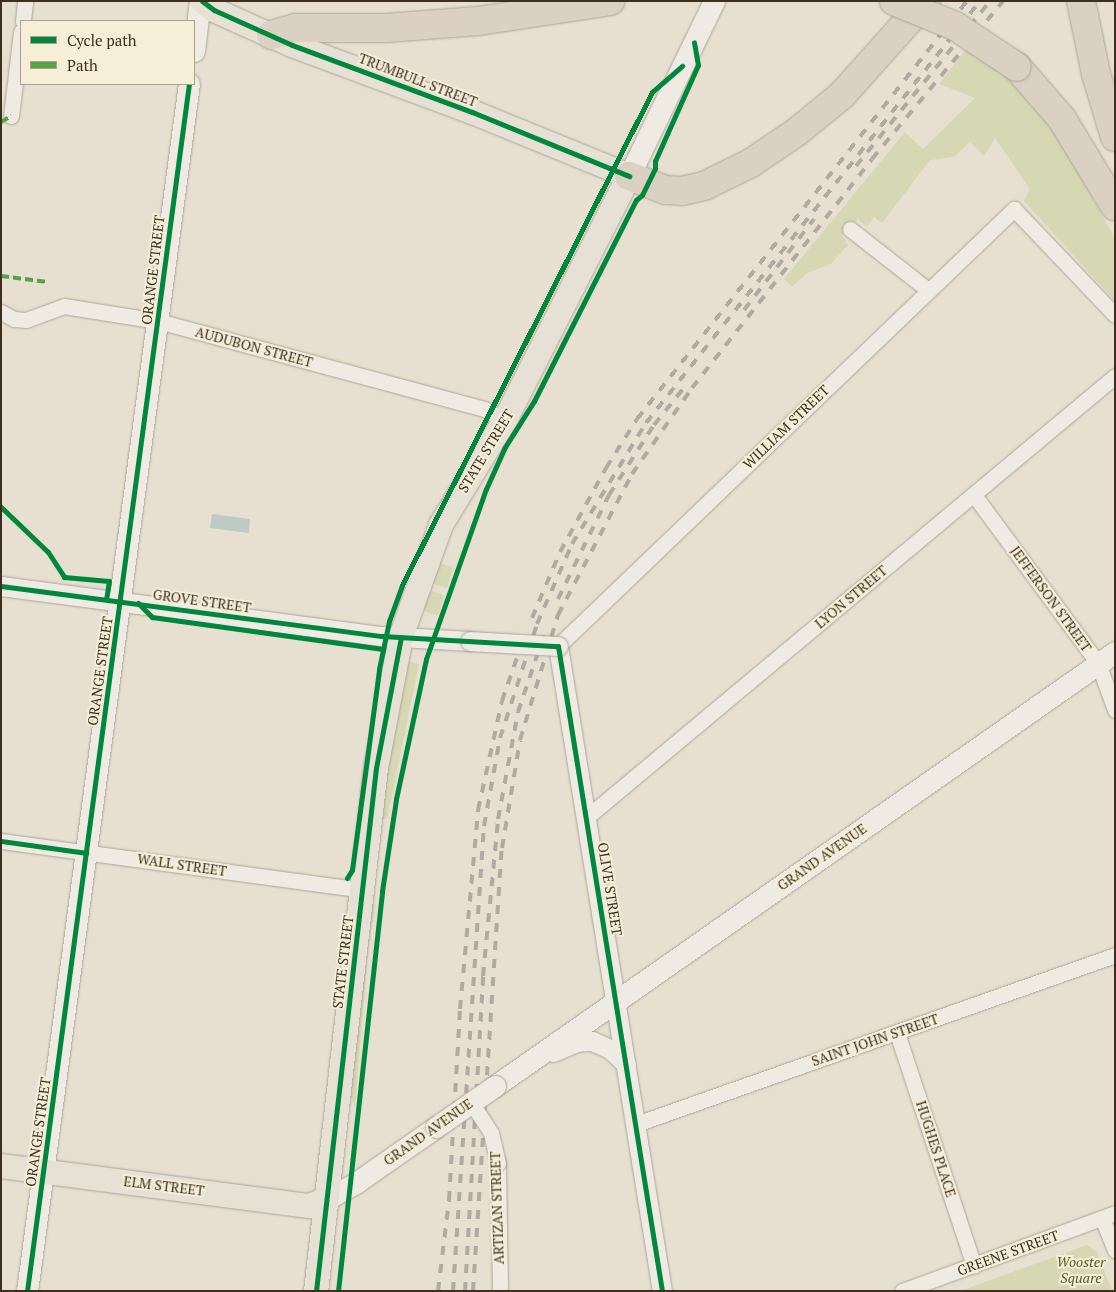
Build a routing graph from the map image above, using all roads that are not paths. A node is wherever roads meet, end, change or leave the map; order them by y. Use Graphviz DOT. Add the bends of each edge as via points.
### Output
graph roads {
  1 [pos="25,1"];
  2 [pos="201,1"];
  3 [pos="611,1"];
  4 [pos="714,1"];
  5 [pos="894,1"];
  6 [pos="926,1"];
  7 [pos="1081,1"];
  8 [pos="23,20"];
  9 [pos="271,35"];
  10 [pos="20,40"];
  11 [pos="195,44"];
  12 [pos="189,85"];
  13 [pos="11,116"];
  14 [pos="1115,137"];
  15 [pos="629,176"];
  16 [pos="1115,206"];
  17 [pos="850,229"];
  18 [pos="928,290"];
  19 [pos="1,312"];
  20 [pos="1115,315"];
  21 [pos="158,321"];
  22 [pos="1115,376"];
  23 [pos="505,420"];
  24 [pos="974,496"];
  25 [pos="1,586"];
  26 [pos="121,601"];
  27 [pos="401,637"];
  28 [pos="558,646"];
  29 [pos="1106,658"];
  30 [pos="1115,710"];
  31 [pos="587,817"];
  32 [pos="1,841"];
  33 [pos="86,853"];
  34 [pos="363,890"];
  35 [pos="1115,955"];
  36 [pos="615,999"];
  37 [pos="897,1032"];
  38 [pos="529,1062"];
  39 [pos="626,1064"];
  40 [pos="471,1102"];
  41 [pos="636,1124"];
  42 [pos="1,1166"];
  43 [pos="43,1171"];
  44 [pos="325,1200"];
  45 [pos="1108,1216"];
  46 [pos="1115,1251"];
  47 [pos="974,1266"];
  48 [pos="27,1291"];
  49 [pos="316,1291"];
  50 [pos="500,1291"];
  51 [pos="662,1291"];
  52 [pos="902,1291"];
  1 -- 8 [label="street"];
  2 -- 9 [label="main road, TRUMBULL STREET"];
  2 -- 11 [label="main road"];
  3 -- 9 [label="highway" via="478,21 386,28 296,28"];
  4 -- 15 [label="main road, STATE STREET"];
  5 -- 16 [label="highway, bridge" via="961,29 1017,67 1062,118"];
  6 -- 15 [label="highway" via="842,95 751,163 682,192 666,190"];
  7 -- 14 [label="highway" via="1096,74"];
  9 -- 15 [label="main road, TRUMBULL STREET"];
  10 -- 13 [label="street"];
  12 -- 21 [label="main road, ORANGE STREET"];
  15 -- 23 [label="main road, STATE STREET"];
  17 -- 18 [label="street"];
  18 -- 20 [label="street, WILLIAM STREET" via="1014,209"];
  18 -- 28 [label="street, WILLIAM STREET"];
  19 -- 21 [label="street, AUDUBON STREET" via="14,319 26,320 64,306"];
  21 -- 23 [label="street, AUDUBON STREET" via="490,411"];
  21 -- 26 [label="main road, ORANGE STREET"];
  22 -- 24 [label="street, LYON STREET"];
  23 -- 27 [label="main road, STATE STREET" via="441,525"];
  24 -- 29 [label="street, JEFFERSON STREET"];
  24 -- 31 [label="street, LYON STREET"];
  25 -- 26 [label="street, GROVE STREET"];
  26 -- 27 [label="street, GROVE STREET"];
  26 -- 33 [label="main road, ORANGE STREET"];
  27 -- 28 [label="street, bridge"];
  27 -- 34 [label="main road, STATE STREET" via="376,768"];
  28 -- 31 [label="street, OLIVE STREET"];
  29 -- 30 [label="street, JEFFERSON STREET"];
  29 -- 36 [label="main road, GRAND AVENUE"];
  31 -- 36 [label="street, OLIVE STREET"];
  32 -- 33 [label="street, WALL STREET"];
  33 -- 34 [label="street, WALL STREET"];
  33 -- 43 [label="main road, ORANGE STREET"];
  34 -- 44 [label="main road, STATE STREET"];
  35 -- 37 [label="street, SAINT JOHN STREET"];
  36 -- 38 [label="main road, GRAND AVENUE"];
  36 -- 39 [label="street, OLIVE STREET"];
  37 -- 41 [label="street, SAINT JOHN STREET"];
  37 -- 47 [label="street, HUGHES PLACE"];
  38 -- 39 [label="street, GRAND AVENUE" via="576,1042 592,1041 610,1049"];
  38 -- 40 [label="main road, GRAND AVENUE, bridge"];
  39 -- 41 [label="street, OLIVE STREET"];
  40 -- 44 [label="main road, GRAND AVENUE, bridge"];
  40 -- 50 [label="street, ARTIZAN STREET, bridge" via="491,1133 498,1163"];
  41 -- 51 [label="street, OLIVE STREET"];
  42 -- 43 [label="main road, ELM STREET"];
  43 -- 44 [label="main road, ELM STREET" via="309,1206"];
  43 -- 48 [label="main road, ORANGE STREET"];
  44 -- 49 [label="main road, STATE STREET"];
  45 -- 46 [label="street"];
  45 -- 47 [label="street, GREENE STREET"];
  47 -- 52 [label="street, GREENE STREET"];
}
